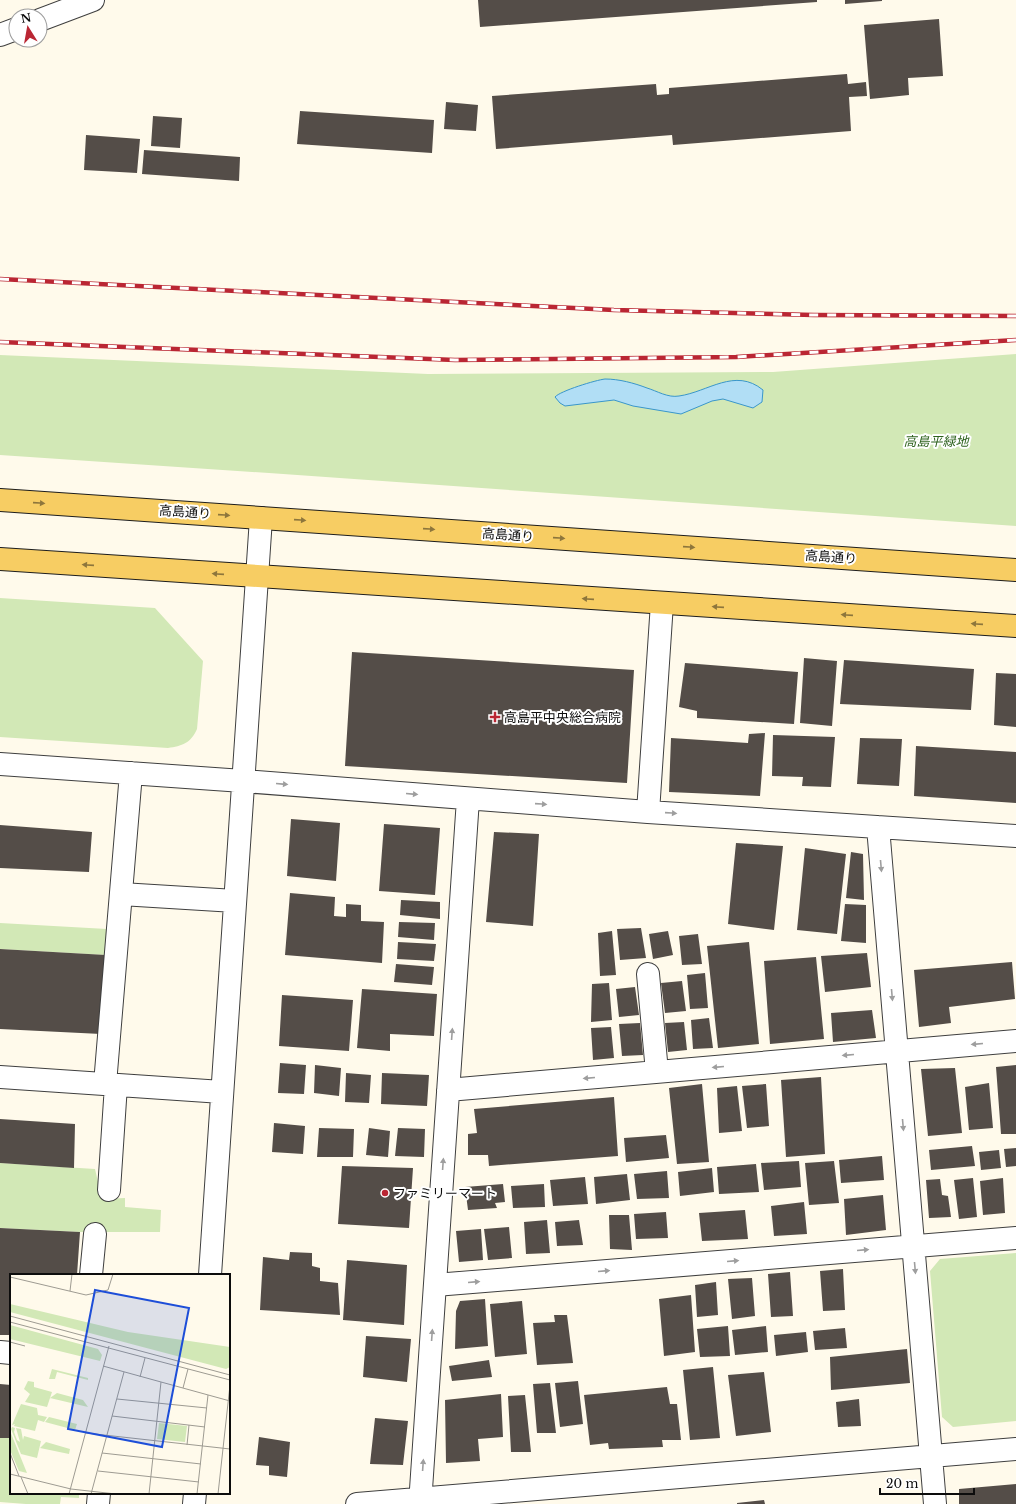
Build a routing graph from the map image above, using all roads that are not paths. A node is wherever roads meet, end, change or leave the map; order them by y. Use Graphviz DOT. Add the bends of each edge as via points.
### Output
graph roads {
  1 [pos="94,0"];
  2 [pos="48,17"];
  3 [pos="0,500"];
  4 [pos="261,518"];
  5 [pos="0,559"];
  6 [pos="1016,570"];
  7 [pos="257,577"];
  8 [pos="662,603"];
  9 [pos="1016,626"];
  10 [pos="0,764"];
  11 [pos="131,773"];
  12 [pos="243,781"];
  13 [pos="468,799"];
  14 [pos="648,812"];
  15 [pos="878,827"];
  16 [pos="1016,836"];
  17 [pos="121,894"];
  18 [pos="235,901"];
  19 [pos="648,974"];
  20 [pos="1016,1041"];
  21 [pos="897,1051"];
  22 [pos="657,1072"];
  23 [pos="0,1077"];
  24 [pos="110,1084"];
  25 [pos="448,1090"];
  26 [pos="222,1092"];
  27 [pos="109,1190"];
  28 [pos="95,1234"];
  29 [pos="1016,1238"];
  30 [pos="913,1246"];
  31 [pos="91,1274"];
  32 [pos="210,1274"];
  33 [pos="435,1285"];
  34 [pos="0,1352"];
  35 [pos="10,1353"];
  36 [pos="1016,1449"];
  37 [pos="932,1456"];
  38 [pos="99,1494"];
  39 [pos="195,1494"];
  40 [pos="420,1501"];
  41 [pos="98,1504"];
  42 [pos="194,1504"];
  43 [pos="357,1504"];
  44 [pos="936,1504"];
  1 -- 2 [label="street"];
  3 -- 4 [label="main road, 高島通り, one-way"];
  4 -- 6 [label="main road, 高島通り, one-way"];
  4 -- 7 [label="street"];
  7 -- 5 [label="main road, one-way"];
  8 -- 7 [label="main road, one-way"];
  7 -- 12 [label="street"];
  9 -- 8 [label="main road, one-way"];
  8 -- 14 [label="street"];
  10 -- 11 [label="street"];
  11 -- 12 [label="street"];
  11 -- 17 [label="street"];
  12 -- 13 [label="street, one-way"];
  12 -- 18 [label="street"];
  13 -- 14 [label="street, one-way"];
  25 -- 13 [label="street, one-way"];
  14 -- 15 [label="street, one-way"];
  15 -- 16 [label="street"];
  15 -- 21 [label="street, one-way"];
  17 -- 18 [label="street"];
  17 -- 24 [label="street"];
  18 -- 26 [label="street"];
  19 -- 22 [label="street"];
  20 -- 21 [label="street, one-way"];
  21 -- 22 [label="street, one-way"];
  21 -- 30 [label="street, one-way"];
  22 -- 25 [label="street, one-way"];
  23 -- 24 [label="street"];
  24 -- 26 [label="street"];
  24 -- 27 [label="street"];
  33 -- 25 [label="street, one-way"];
  26 -- 32 [label="street"];
  28 -- 31 [label="street"];
  29 -- 30 [label="street"];
  33 -- 30 [label="street, one-way"];
  30 -- 37 [label="street, one-way"];
  40 -- 33 [label="street, one-way"];
  34 -- 35 [label="street"];
  36 -- 37 [label="street"];
  37 -- 40 [label="street"];
  37 -- 44 [label="street"];
  38 -- 41 [label="street"];
  39 -- 42 [label="street"];
  40 -- 43 [label="street"];
}
